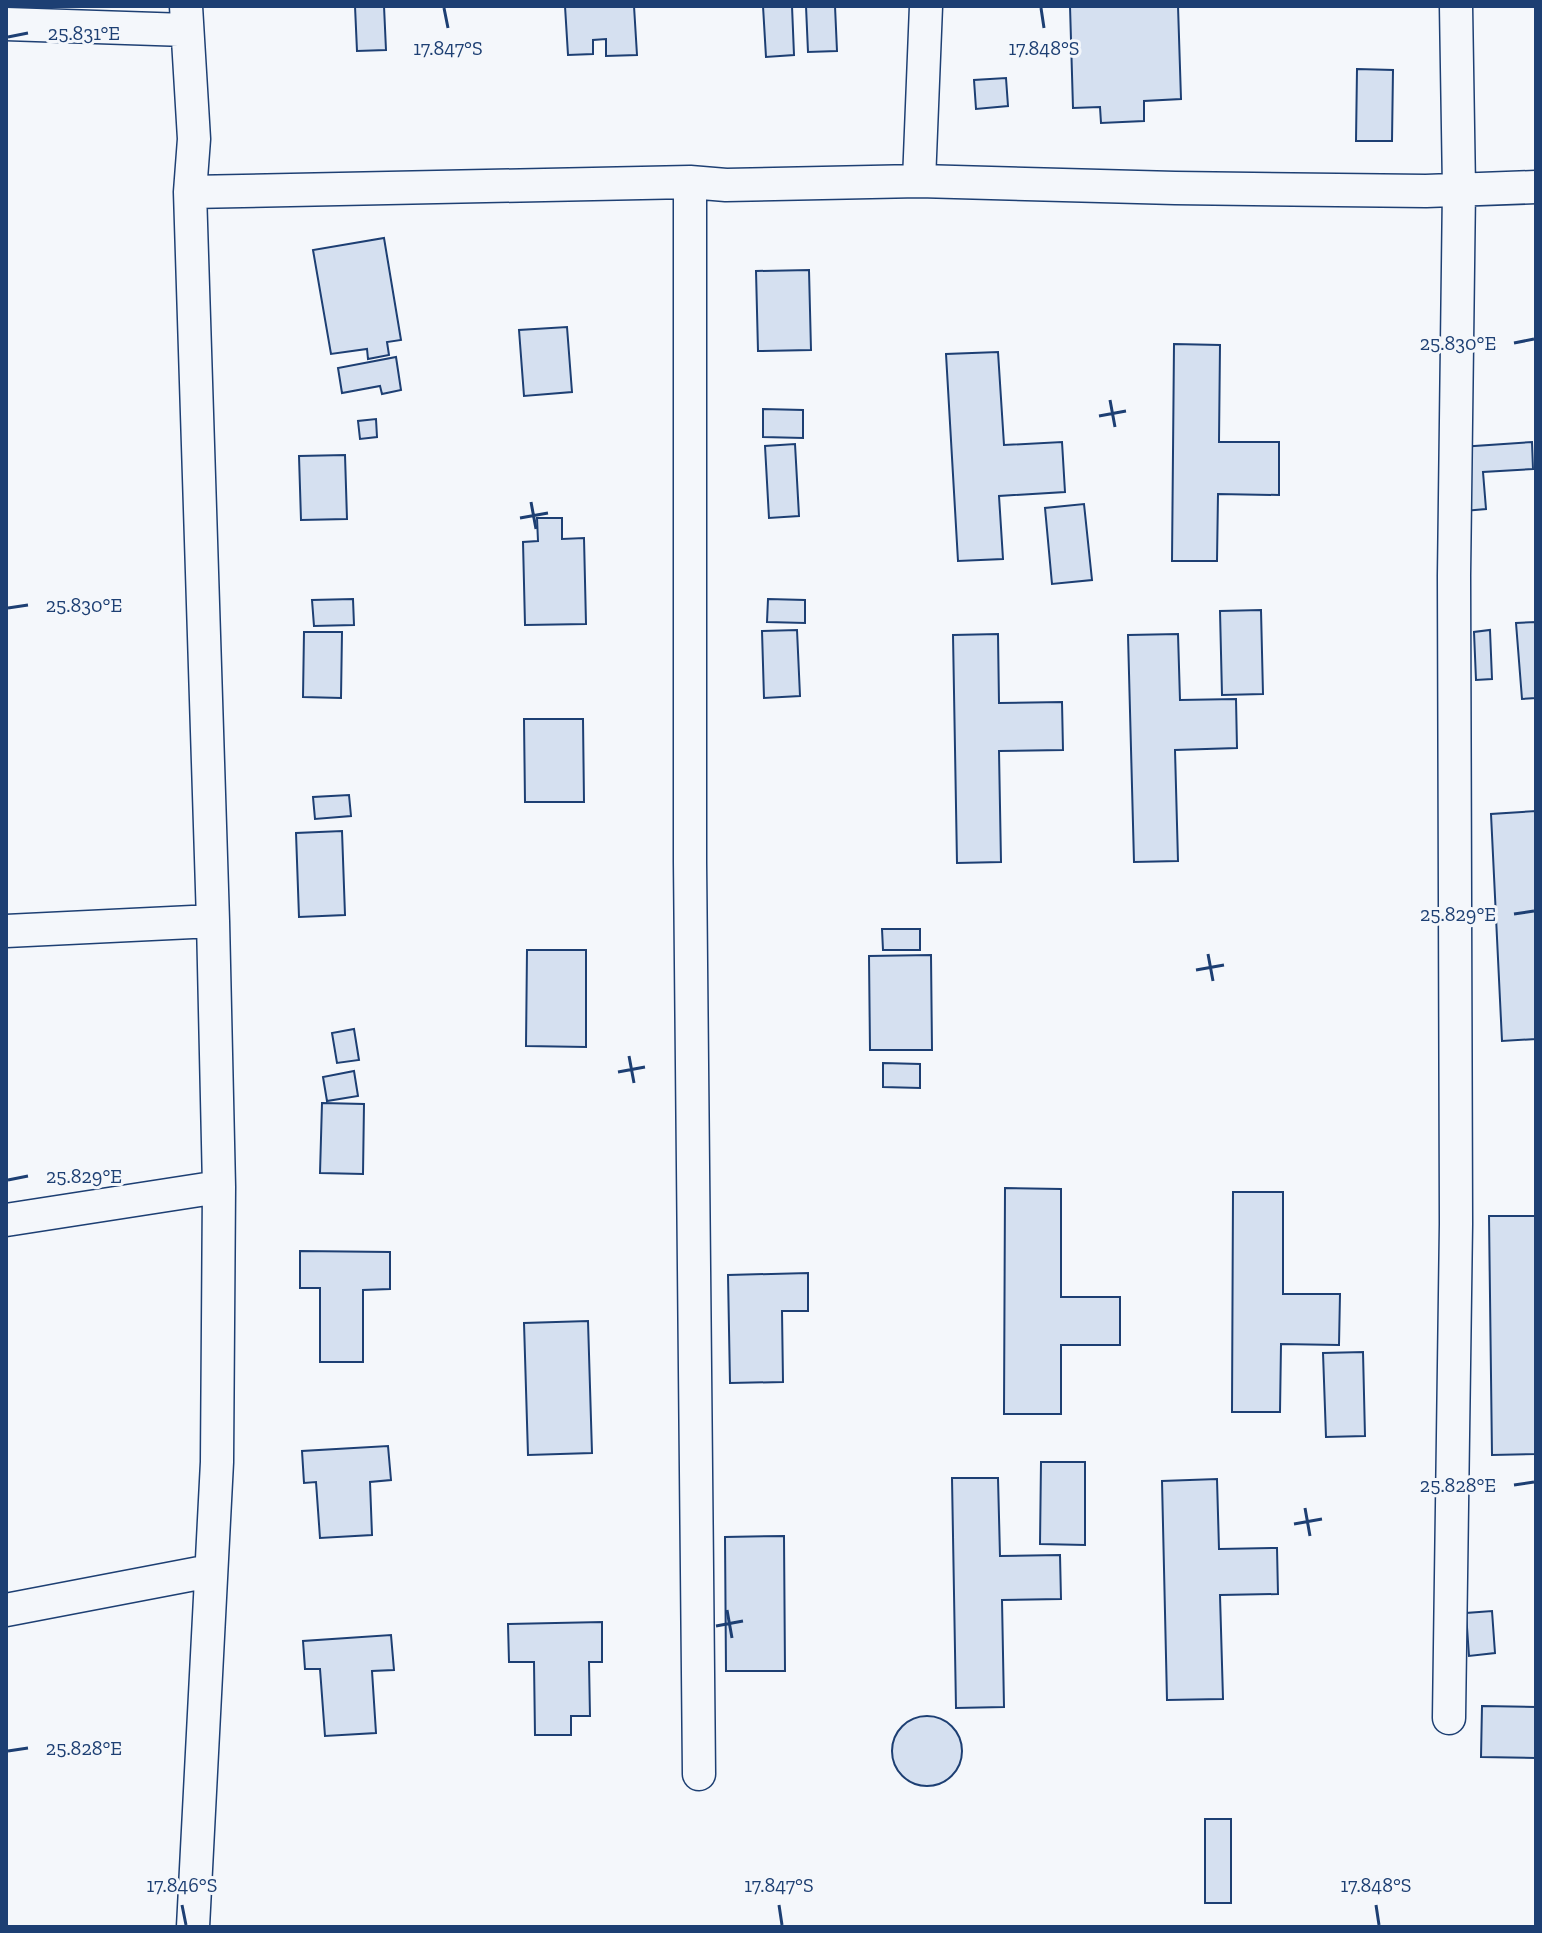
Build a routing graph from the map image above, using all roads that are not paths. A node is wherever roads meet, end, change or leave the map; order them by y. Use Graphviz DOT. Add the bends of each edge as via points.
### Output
graph roads {
  1 [pos="926,6"];
  2 [pos="1456,6"];
  3 [pos="186,18"];
  4 [pos="6,24"];
  5 [pos="919,181"];
  6 [pos="690,182"];
  7 [pos="1536,187"];
  8 [pos="1459,189"];
  9 [pos="190,192"];
  10 [pos="213,921"];
  11 [pos="6,931"];
  12 [pos="219,1187"];
  13 [pos="6,1220"];
  14 [pos="210,1571"];
  15 [pos="6,1610"];
  16 [pos="1449,1718"];
  17 [pos="699,1774"];
  18 [pos="193,1927"];
  1 -- 5 [label="street"];
  2 -- 8 [label="street"];
  3 -- 4 [label="street"];
  3 -- 9 [label="street" via="194,139"];
  5 -- 6 [label="street"];
  5 -- 8 [label="street"];
  6 -- 9 [label="street"];
  6 -- 17 [label="street"];
  7 -- 8 [label="street"];
  8 -- 16 [label="street"];
  9 -- 10 [label="street"];
  10 -- 11 [label="street"];
  10 -- 12 [label="street"];
  12 -- 13 [label="street"];
  12 -- 14 [label="street" via="217,1462"];
  14 -- 15 [label="street"];
  14 -- 18 [label="street"];
}
